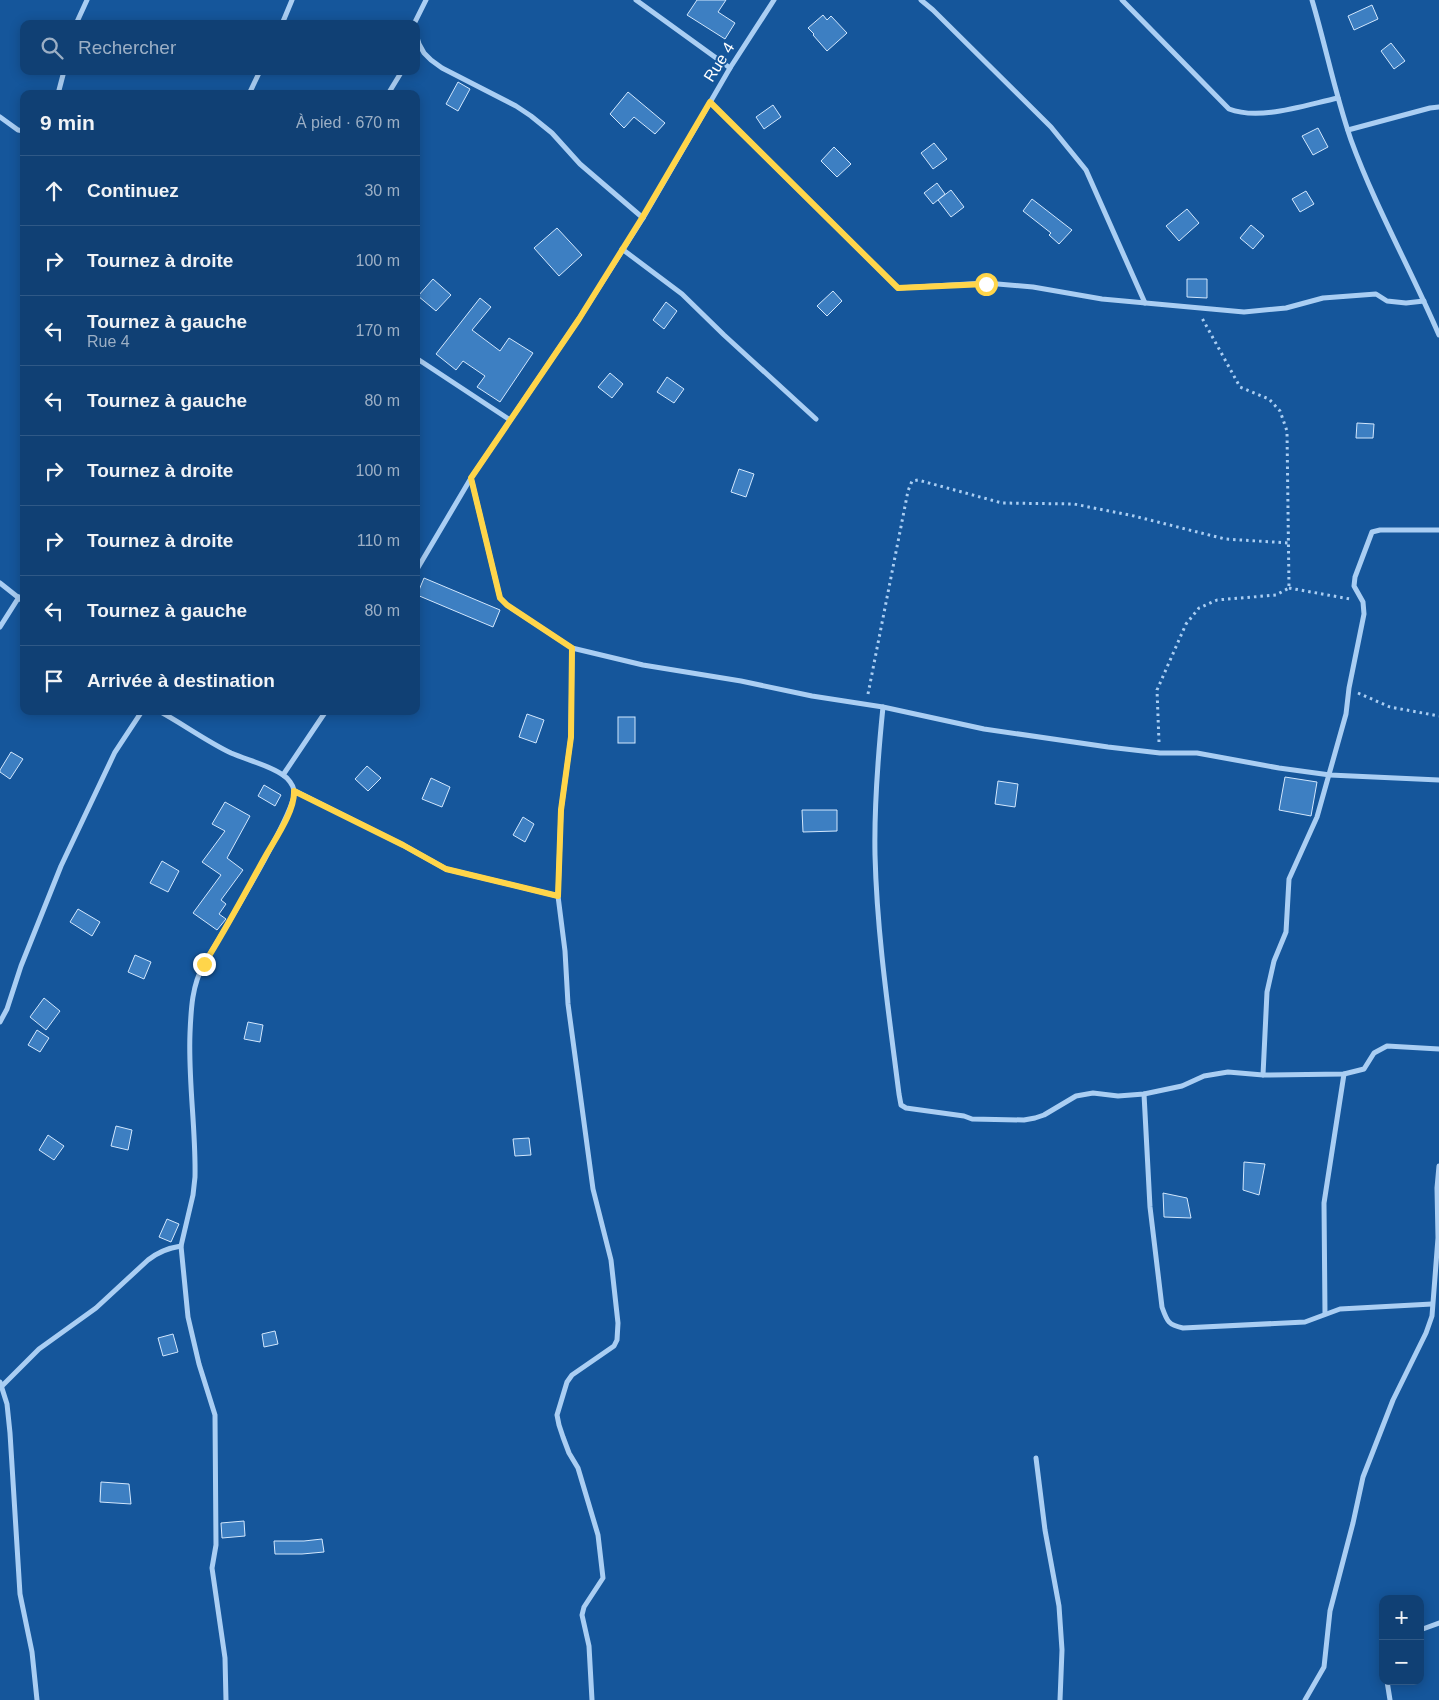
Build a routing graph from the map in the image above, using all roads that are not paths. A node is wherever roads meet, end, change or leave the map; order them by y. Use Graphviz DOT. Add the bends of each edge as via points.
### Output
graph roads {
  1 [pos="87,0"];
  2 [pos="292,0"];
  3 [pos="426,0"];
  4 [pos="636,0"];
  5 [pos="774,0"];
  6 [pos="921,0"];
  7 [pos="1122,0"];
  8 [pos="1312,0"];
  9 [pos="78,20"];
  10 [pos="284,20"];
  11 [pos="416,20"];
  12 [pos="420,49"];
  13 [pos="730,68"];
  14 [pos="63,75"];
  15 [pos="258,75"];
  16 [pos="400,75"];
  17 [pos="59,90"];
  18 [pos="251,90"];
  19 [pos="390,90"];
  20 [pos="1338,98"];
  21 [pos="710,102"];
  22 [pos="1439,107"];
  23 [pos="0,117"];
  24 [pos="20,130"];
  25 [pos="1348,130"];
  26 [pos="642,218"];
  27 [pos="622,249"];
  28 [pos="1424,301"];
  29 [pos="1145,303"];
  30 [pos="1439,335"];
  31 [pos="420,361"];
  32 [pos="816,419"];
  33 [pos="510,420"];
  34 [pos="471,478"];
  35 [pos="1439,530"];
  36 [pos="420,564"];
  37 [pos="0,583"];
  38 [pos="19,597"];
  39 [pos="0,626"];
  40 [pos="572,648"];
  41 [pos="883,707"];
  42 [pos="139,715"];
  43 [pos="165,715"];
  44 [pos="323,715"];
  45 [pos="283,775"];
  46 [pos="1330,775"];
  47 [pos="1439,780"];
  48 [pos="294,791"];
  49 [pos="558,896"];
  50 [pos="0,1022"];
  51 [pos="1439,1049"];
  52 [pos="1344,1074"];
  53 [pos="1263,1075"];
  54 [pos="1144,1094"];
  55 [pos="1439,1166"];
  56 [pos="181,1246"];
  57 [pos="1432,1304"];
  58 [pos="1325,1314"];
  59 [pos="1,1384"];
  60 [pos="1036,1458"];
  61 [pos="1439,1622"];
  62 [pos="1424,1628"];
  63 [pos="1388,1685"];
  64 [pos="37,1700"];
  65 [pos="226,1700"];
  66 [pos="592,1700"];
  67 [pos="1060,1700"];
  68 [pos="1305,1700"];
  69 [pos="1390,1700"];
  1 -- 9 [label="street"];
  2 -- 10 [label="street"];
  3 -- 11 [label="street"];
  4 -- 13 [label="street"];
  5 -- 13 [label="street, Rue 4"];
  6 -- 29 [label="street" via="1050,127 1086,170"];
  7 -- 20 [label="street" via="1229,109 1242,114 1270,112"];
  8 -- 20 [label="street"];
  12 -- 26 [label="street" via="442,68 516,106 538,122"];
  13 -- 21 [label="street, Rue 4"];
  14 -- 17 [label="street"];
  15 -- 18 [label="street"];
  16 -- 19 [label="street"];
  20 -- 25 [label="street"];
  21 -- 26 [label="street, Rue 4"];
  21 -- 29 [label="street" via="898,288 986,284 1033,287"];
  22 -- 25 [label="street"];
  23 -- 24 [label="street"];
  25 -- 28 [label="street" via="1366,178"];
  26 -- 27 [label="street, Rue 4"];
  27 -- 32 [label="street" via="682,294"];
  27 -- 33 [label="street, Rue 4"];
  28 -- 29 [label="street" via="1387,301 1376,294 1323,298 1272,310 1244,312"];
  28 -- 30 [label="street"];
  31 -- 33 [label="street"];
  33 -- 34 [label="street, Rue 4"];
  34 -- 36 [label="street, Rue 4"];
  34 -- 40 [label="street" via="500,598"];
  35 -- 46 [label="street" via="1372,532 1355,577 1354,586 1364,614 1348,688 1346,714"];
  37 -- 38 [label="street"];
  38 -- 39 [label="street"];
  40 -- 41 [label="street" via="643,665"];
  40 -- 49 [label="street" via="571,737 561,810"];
  41 -- 46 [label="street" via="984,729 1108,748 1197,753"];
  41 -- 54 [label="street" via="876,772 876,855 883,962 902,1105 972,1119 1024,1120 1044,1115 1076,1096"];
  42 -- 50 [label="street" via="114,752 64,857"];
  43 -- 45 [label="street" via="231,753"];
  44 -- 45 [label="street"];
  45 -- 48 [label="street"];
  46 -- 47 [label="street"];
  46 -- 53 [label="street" via="1289,879 1286,932 1274,961 1267,992"];
  48 -- 49 [label="street" via="446,869"];
  48 -- 56 [label="street" via="287,816 197,978 191,1005 189,1054 195,1177"];
  49 -- 66 [label="street" via="568,1004 593,1189 611,1260 618,1322 614,1346 572,1375 557,1415 563,1437 578,1468 598,1535 602,1578 582,1615 589,1646"];
  51 -- 52 [label="street" via="1387,1046 1374,1052 1364,1068"];
  52 -- 53 [label="street"];
  52 -- 58 [label="street" via="1324,1203"];
  53 -- 54 [label="street" via="1228,1072"];
  54 -- 58 [label="street" via="1150,1208 1162,1307 1167,1320 1183,1328 1305,1322"];
  55 -- 57 [label="street" via="1438,1238"];
  56 -- 59 [label="street" via="169,1248 148,1260 96,1308 39,1349"];
  56 -- 65 [label="street" via="188,1317 215,1415 216,1545 212,1568 225,1658"];
  57 -- 58 [label="street" via="1340,1309"];
  57 -- 68 [label="street" via="1426,1334 1393,1400 1363,1477 1330,1611 1324,1667"];
  59 -- 64 [label="street" via="10,1434 20,1594 32,1652"];
  60 -- 67 [label="street" via="1059,1606 1062,1650"];
  61 -- 62 [label="street"];
  63 -- 69 [label="street"];
}
